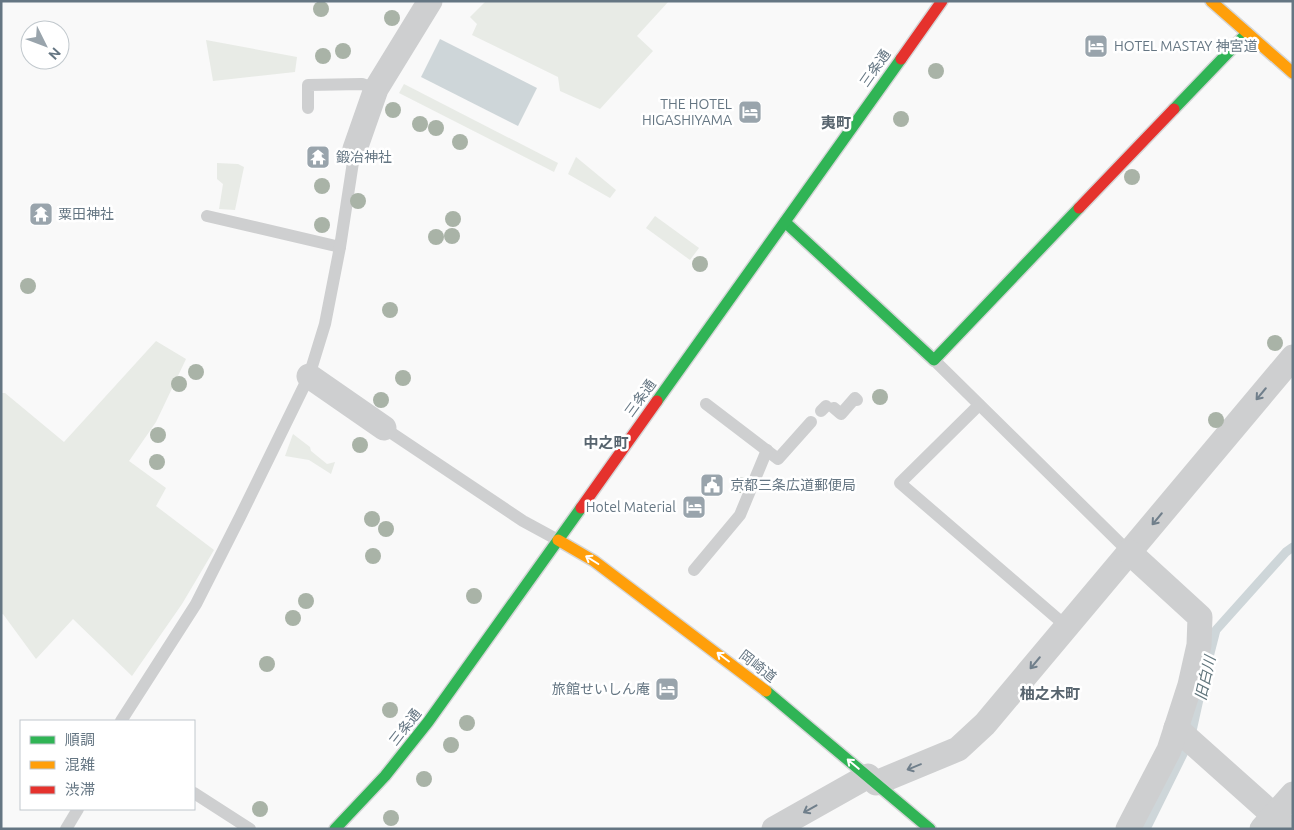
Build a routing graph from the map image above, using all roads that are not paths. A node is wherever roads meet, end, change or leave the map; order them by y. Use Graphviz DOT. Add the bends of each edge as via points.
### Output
graph roads {
  1 [pos="430,1"];
  2 [pos="942,1"];
  3 [pos="1211,1"];
  4 [pos="1247,33"];
  5 [pos="1293,73"];
  6 [pos="376,89"];
  7 [pos="308,108"];
  8 [pos="355,148"];
  9 [pos="207,216"];
  10 [pos="785,222"];
  11 [pos="340,247"];
  12 [pos="1293,357"];
  13 [pos="934,360"];
  14 [pos="309,376"];
  15 [pos="858,400"];
  16 [pos="706,404"];
  17 [pos="979,405"];
  18 [pos="827,408"];
  19 [pos="812,422"];
  20 [pos="384,428"];
  21 [pos="767,450"];
  22 [pos="558,540"];
  23 [pos="1129,552"];
  24 [pos="694,570"];
  25 [pos="1066,626"];
  26 [pos="122,720"];
  27 [pos="1185,736"];
  28 [pos="872,779"];
  29 [pos="195,794"];
  30 [pos="1293,794"];
  31 [pos="77,810"];
  32 [pos="1275,824"];
  33 [pos="66,829"];
  34 [pos="250,829"];
  35 [pos="335,829"];
  36 [pos="774,829"];
  37 [pos="930,829"];
  38 [pos="1128,829"];
  1 -- 6 [label="street"];
  2 -- 10 [label="street, 三条通"];
  3 -- 4 [label="street"];
  4 -- 5 [label="street"];
  4 -- 13 [label="street"];
  6 -- 7 [label="lane" via="362,84 308,85"];
  6 -- 8 [label="street"];
  8 -- 11 [label="lane"];
  9 -- 11 [label="lane"];
  10 -- 13 [label="street"];
  10 -- 22 [label="street, 三条通"];
  11 -- 14 [label="lane" via="325,324"];
  12 -- 23 [label="street, one-way"];
  13 -- 17 [label="lane"];
  14 -- 20 [label="street"];
  14 -- 26 [label="lane" via="196,604"];
  15 -- 18 [label="lane" via="855,398 841,414"];
  16 -- 21 [label="lane"];
  17 -- 23 [label="lane"];
  17 -- 25 [label="lane" via="900,483"];
  19 -- 21 [label="lane" via="778,459"];
  20 -- 22 [label="lane" via="523,521"];
  21 -- 24 [label="lane" via="740,515"];
  28 -- 22 [label="street, 岡崎道, one-way" via="664,606"];
  22 -- 35 [label="street, 三条通" via="428,722"];
  23 -- 25 [label="street"];
  23 -- 27 [label="street" via="1200,617 1199,645"];
  25 -- 28 [label="street, one-way" via="985,724 958,749"];
  27 -- 32 [label="street"];
  27 -- 38 [label="street" via="1169,750"];
  28 -- 36 [label="street, one-way"];
  28 -- 37 [label="street, 岡崎道"];
  29 -- 34 [label="lane"];
  30 -- 32 [label="street"];
  31 -- 33 [label="lane"];
}
